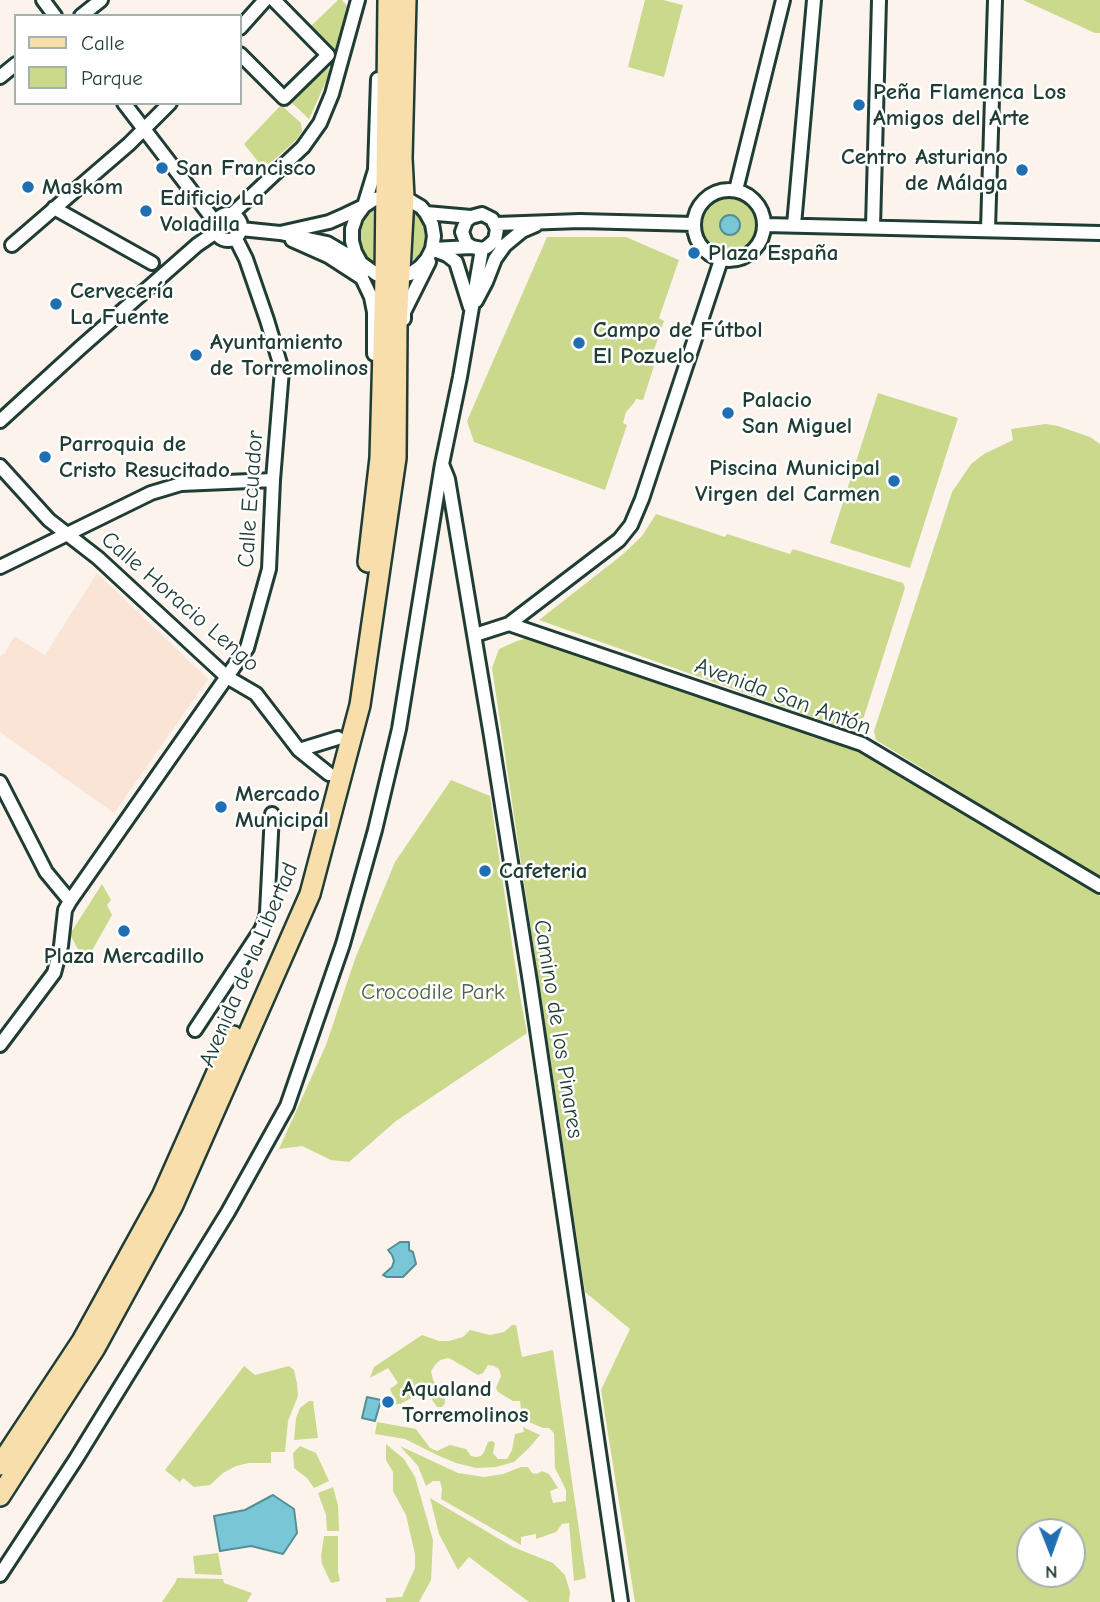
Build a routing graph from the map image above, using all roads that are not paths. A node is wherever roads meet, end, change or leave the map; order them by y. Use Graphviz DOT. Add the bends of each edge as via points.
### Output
graph roads {
  1 [pos="101,0"];
  2 [pos="265,0"];
  3 [pos="274,0"];
  4 [pos="783,0"];
  5 [pos="814,0"];
  6 [pos="879,0"];
  7 [pos="995,0"];
  8 [pos="357,1"];
  9 [pos="394,3"];
  10 [pos="84,14"];
  11 [pos="242,26"];
  12 [pos="242,56"];
  13 [pos="14,66"];
  14 [pos="0,77"];
  15 [pos="126,105"];
  16 [pos="168,105"];
  17 [pos="145,130"];
  18 [pos="402,158"];
  19 [pos="736,190"];
  20 [pos="394,196"];
  21 [pos="363,206"];
  22 [pos="54,208"];
  23 [pos="424,210"];
  24 [pos="232,214"];
  25 [pos="471,217"];
  26 [pos="541,222"];
  27 [pos="496,224"];
  28 [pos="694,224"];
  29 [pos="765,225"];
  30 [pos="794,225"];
  31 [pos="873,227"];
  32 [pos="216,228"];
  33 [pos="988,229"];
  34 [pos="238,233"];
  35 [pos="280,233"];
  36 [pos="1100,233"];
  37 [pos="12,245"];
  38 [pos="477,248"];
  39 [pos="432,249"];
  40 [pos="721,260"];
  41 [pos="152,263"];
  42 [pos="361,263"];
  43 [pos="392,277"];
  44 [pos="362,278"];
  45 [pos="471,311"];
  46 [pos="397,367"];
  47 [pos="0,421"];
  48 [pos="380,458"];
  49 [pos="442,464"];
  50 [pos="0,467"];
  51 [pos="273,480"];
  52 [pos="68,535"];
  53 [pos="0,567"];
  54 [pos="509,624"];
  55 [pos="475,635"];
  56 [pos="227,677"];
  57 [pos="338,738"];
  58 [pos="299,750"];
  59 [pos="329,774"];
  60 [pos="0,782"];
  61 [pos="272,814"];
  62 [pos="1100,886"];
  63 [pos="69,901"];
  64 [pos="195,1030"];
  65 [pos="0,1045"];
  66 [pos="0,1465"];
  67 [pos="0,1496"];
  68 [pos="0,1575"];
  69 [pos="621,1602"];
  1 -- 10 [label="street"];
  2 -- 11 [label="street"];
  3 -- 12 [label="street" via="328,55 284,98"];
  4 -- 19 [label="street"];
  5 -- 30 [label="street"];
  6 -- 31 [label="street"];
  7 -- 33 [label="street"];
  8 -- 24 [label="street" via="320,123 303,147"];
  9 -- 18 [label="main road"];
  9 -- 20 [label="main road"];
  9 -- 21 [label="street" via="379,53 375,170"];
  13 -- 14 [label="street"];
  15 -- 17 [label="street"];
  16 -- 17 [label="street"];
  17 -- 22 [label="street"];
  17 -- 32 [label="street"];
  18 -- 20 [label="main road"];
  18 -- 23 [label="street"];
  19 -- 28 [label="street" via="712,194 702,202"];
  19 -- 29 [label="street" via="757,202"];
  20 -- 21 [label="street"];
  20 -- 23 [label="street"];
  20 -- 43 [label="main road, Avenida de la Libertad"];
  21 -- 35 [label="street" via="329,222"];
  21 -- 42 [label="street" via="352,229"];
  22 -- 37 [label="street"];
  22 -- 41 [label="street"];
  23 -- 25 [label="street"];
  23 -- 39 [label="street" via="432,224"];
  24 -- 32 [label="street" via="219,217"];
  24 -- 34 [label="street" via="239,219"];
  25 -- 27 [label="street" via="488,216"];
  25 -- 38 [label="street" via="462,232 466,243"];
  26 -- 27 [label="street"];
  26 -- 28 [label="street"];
  26 -- 45 [label="street" via="505,245"];
  27 -- 38 [label="street" via="492,244"];
  28 -- 40 [label="street" via="701,247"];
  29 -- 30 [label="street"];
  29 -- 40 [label="street" via="764,236 752,253 742,259"];
  30 -- 31 [label="street"];
  31 -- 33 [label="street"];
  32 -- 34 [label="street" via="223,238"];
  32 -- 47 [label="street"];
  33 -- 36 [label="street"];
  34 -- 35 [label="street"];
  34 -- 51 [label="street, Calle Ecuador" via="282,370"];
  35 -- 42 [label="street" via="327,243"];
  35 -- 44 [label="street"];
  38 -- 39 [label="street"];
  38 -- 45 [label="street"];
  39 -- 43 [label="street" via="410,274"];
  39 -- 45 [label="street" via="456,262"];
  39 -- 46 [label="street" via="428,267 404,312 403,356"];
  40 -- 54 [label="street" via="631,525 619,540"];
  42 -- 43 [label="street" via="376,274"];
  42 -- 44 [label="street"];
  43 -- 46 [label="main road, Avenida de la Libertad"];
  43 -- 48 [label="main road, Avenida de la Libertad"];
  44 -- 48 [label="street" via="374,312 373,444"];
  45 -- 49 [label="street"];
  46 -- 67 [label="main road, Avenida de la Libertad" via="396,458 360,705 310,894 173,1205 94,1348"];
  48 -- 57 [label="main road, Avenida de la Libertad" via="364,603"];
  49 -- 55 [label="street, Camino de los Pinares"];
  49 -- 68 [label="street" via="399,729 375,830 343,944 287,1106 221,1223"];
  50 -- 52 [label="street, Calle Horacio Lengo"];
  51 -- 52 [label="street" via="181,484 151,493"];
  51 -- 56 [label="street, Calle Ecuador" via="269,569 247,649"];
  52 -- 53 [label="street"];
  52 -- 56 [label="street, Calle Horacio Lengo"];
  54 -- 55 [label="street"];
  54 -- 62 [label="street, Avenida San Antón" via="862,744"];
  55 -- 69 [label="street, Camino de los Pinares"];
  56 -- 58 [label="street, Calle Horacio Lengo" via="256,695"];
  56 -- 63 [label="street, Calle Ecuador"];
  57 -- 58 [label="street"];
  57 -- 59 [label="main road, Avenida de la Libertad"];
  58 -- 59 [label="street, Calle Horacio Lengo"];
  59 -- 66 [label="main road, Avenida de la Libertad" via="298,890 162,1196 82,1340"];
  60 -- 63 [label="street" via="46,872"];
  61 -- 64 [label="street" via="265,921"];
  63 -- 65 [label="street, Calle Ecuador" via="54,973"];
}
